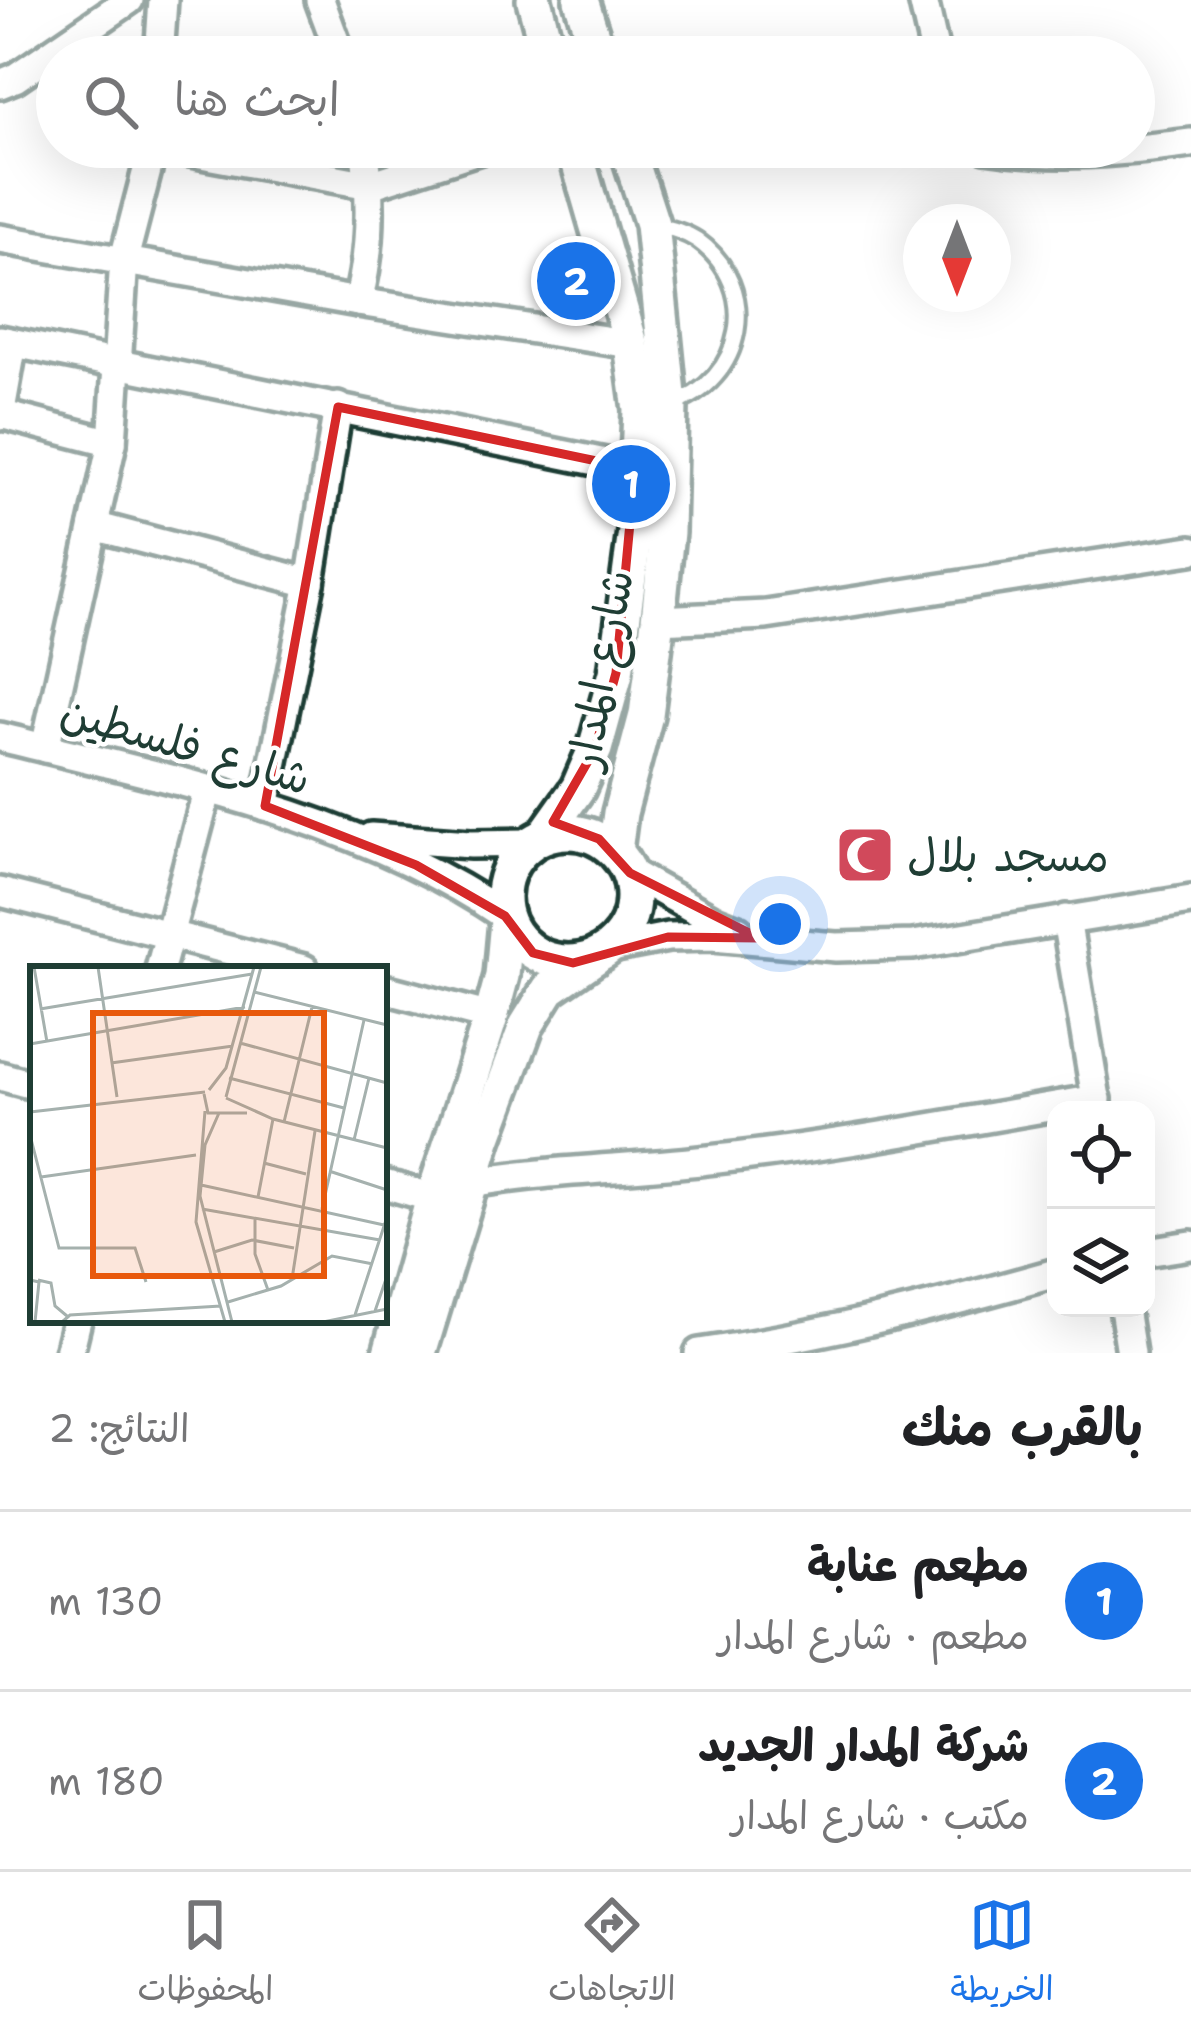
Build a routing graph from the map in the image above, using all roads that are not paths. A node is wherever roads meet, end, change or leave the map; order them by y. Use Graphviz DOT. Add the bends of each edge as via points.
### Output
graph roads {
  1 [pos="129,0"];
  2 [pos="163,0"];
  3 [pos="320,0"];
  4 [pos="534,0"];
  5 [pos="581,0"];
  6 [pos="922,0"];
  7 [pos="76,36"];
  8 [pos="160,36"];
  9 [pos="333,36"];
  10 [pos="543,36"];
  11 [pos="592,36"];
  12 [pos="931,36"];
  13 [pos="36,64"];
  14 [pos="0,84"];
  15 [pos="1191,143"];
  16 [pos="1155,148"];
  17 [pos="148,168"];
  18 [pos="277,168"];
  19 [pos="367,168"];
  20 [pos="423,168"];
  21 [pos="580,168"];
  22 [pos="634,168"];
  23 [pos="370,185"];
  24 [pos="652,224"];
  25 [pos="0,239"];
  26 [pos="124,259"];
  27 [pos="358,302"];
  28 [pos="7,342"];
  29 [pos="631,344"];
  30 [pos="120,362"];
  31 [pos="670,406"];
  32 [pos="338,407"];
  33 [pos="0,416"];
  34 [pos="112,442"];
  35 [pos="635,469"];
  36 [pos="94,526"];
  37 [pos="1191,550"];
  38 [pos="310,583"];
  39 [pos="658,620"];
  40 [pos="0,737"];
  41 [pos="45,748"];
  42 [pos="207,792"];
  43 [pos="265,806"];
  44 [pos="349,836"];
  45 [pos="537,840"];
  46 [pos="622,861"];
  47 [pos="0,892"];
  48 [pos="1191,900"];
  49 [pos="506,919"];
  50 [pos="1066,920"];
  51 [pos="169,934"];
  52 [pos="759,938"];
  53 [pos="602,953"];
  54 [pos="161,966"];
  55 [pos="292,966"];
  56 [pos="387,990"];
  57 [pos="491,1017"];
  58 [pos="0,1076"];
  59 [pos="30,1084"];
  60 [pos="1097,1101"];
  61 [pos="1047,1112"];
  62 [pos="471,1183"];
  63 [pos="387,1185"];
  64 [pos="433,1198"];
  65 [pos="1191,1245"];
  66 [pos="1155,1251"];
  67 [pos="1047,1276"];
  68 [pos="1125,1317"];
  69 [pos="75,1323"];
  70 [pos="69,1353"];
  71 [pos="390,1353"];
  72 [pos="418,1353"];
  73 [pos="699,1353"];
  74 [pos="1131,1353"];
  1 -- 7 [label="street"];
  2 -- 8 [label="street"];
  3 -- 9 [label="street"];
  4 -- 10 [label="street"];
  5 -- 11 [label="street"];
  6 -- 12 [label="street"];
  13 -- 14 [label="street"];
  15 -- 16 [label="street"];
  17 -- 26 [label="street"];
  18 -- 23 [label="street"];
  19 -- 23 [label="street"];
  20 -- 23 [label="street"];
  21 -- 29 [label="street, شارع المدار"];
  22 -- 24 [label="street, شارع المدار"];
  23 -- 27 [label="street"];
  24 -- 31 [label="street, شارع المدار"];
  24 -- 31 [label="lane" via="711,253 737,308 724,368 695,398"];
  25 -- 26 [label="street"];
  26 -- 27 [label="street"];
  26 -- 30 [label="street"];
  27 -- 29 [label="street"];
  28 -- 30 [label="street"];
  28 -- 33 [label="street"];
  29 -- 35 [label="street, شارع المدار" via="640,410"];
  30 -- 32 [label="street"];
  30 -- 34 [label="street"];
  31 -- 39 [label="street, شارع المدار"];
  32 -- 35 [label="street"];
  32 -- 38 [label="street"];
  33 -- 34 [label="street"];
  34 -- 36 [label="street"];
  35 -- 45 [label="street, شارع المدار" via="626,616 608,706 578,788"];
  36 -- 38 [label="street"];
  36 -- 41 [label="street"];
  37 -- 39 [label="street" via="766,615"];
  38 -- 43 [label="street"];
  39 -- 46 [label="street, شارع المدار" via="646,715 620,813"];
  40 -- 41 [label="street, شارع فلسطين"];
  41 -- 42 [label="street, شارع فلسطين"];
  42 -- 43 [label="street, شارع فلسطين"];
  42 -- 51 [label="street"];
  43 -- 44 [label="street, شارع فلسطين"];
  44 -- 45 [label="street"];
  44 -- 49 [label="street" via="460,886"];
  45 -- 46 [label="street" via="581,832"];
  45 -- 49 [label="street" via="509,868"];
  46 -- 52 [label="street" via="715,922"];
  46 -- 53 [label="street" via="634,899 628,926"];
  47 -- 51 [label="street"];
  48 -- 50 [label="street"];
  49 -- 53 [label="street" via="533,953 552,961"];
  49 -- 57 [label="street"];
  50 -- 52 [label="street" via="914,945"];
  50 -- 60 [label="street"];
  51 -- 54 [label="street"];
  51 -- 55 [label="street"];
  52 -- 53 [label="street" via="668,937"];
  53 -- 62 [label="street" via="549,989 526,1025"];
  56 -- 57 [label="street"];
  57 -- 64 [label="street"];
  58 -- 59 [label="street"];
  61 -- 62 [label="street" via="796,1150"];
  62 -- 72 [label="street"];
  63 -- 64 [label="street"];
  64 -- 71 [label="street"];
  65 -- 66 [label="street"];
  67 -- 73 [label="street"];
  68 -- 74 [label="street"];
  69 -- 70 [label="street"];
}
